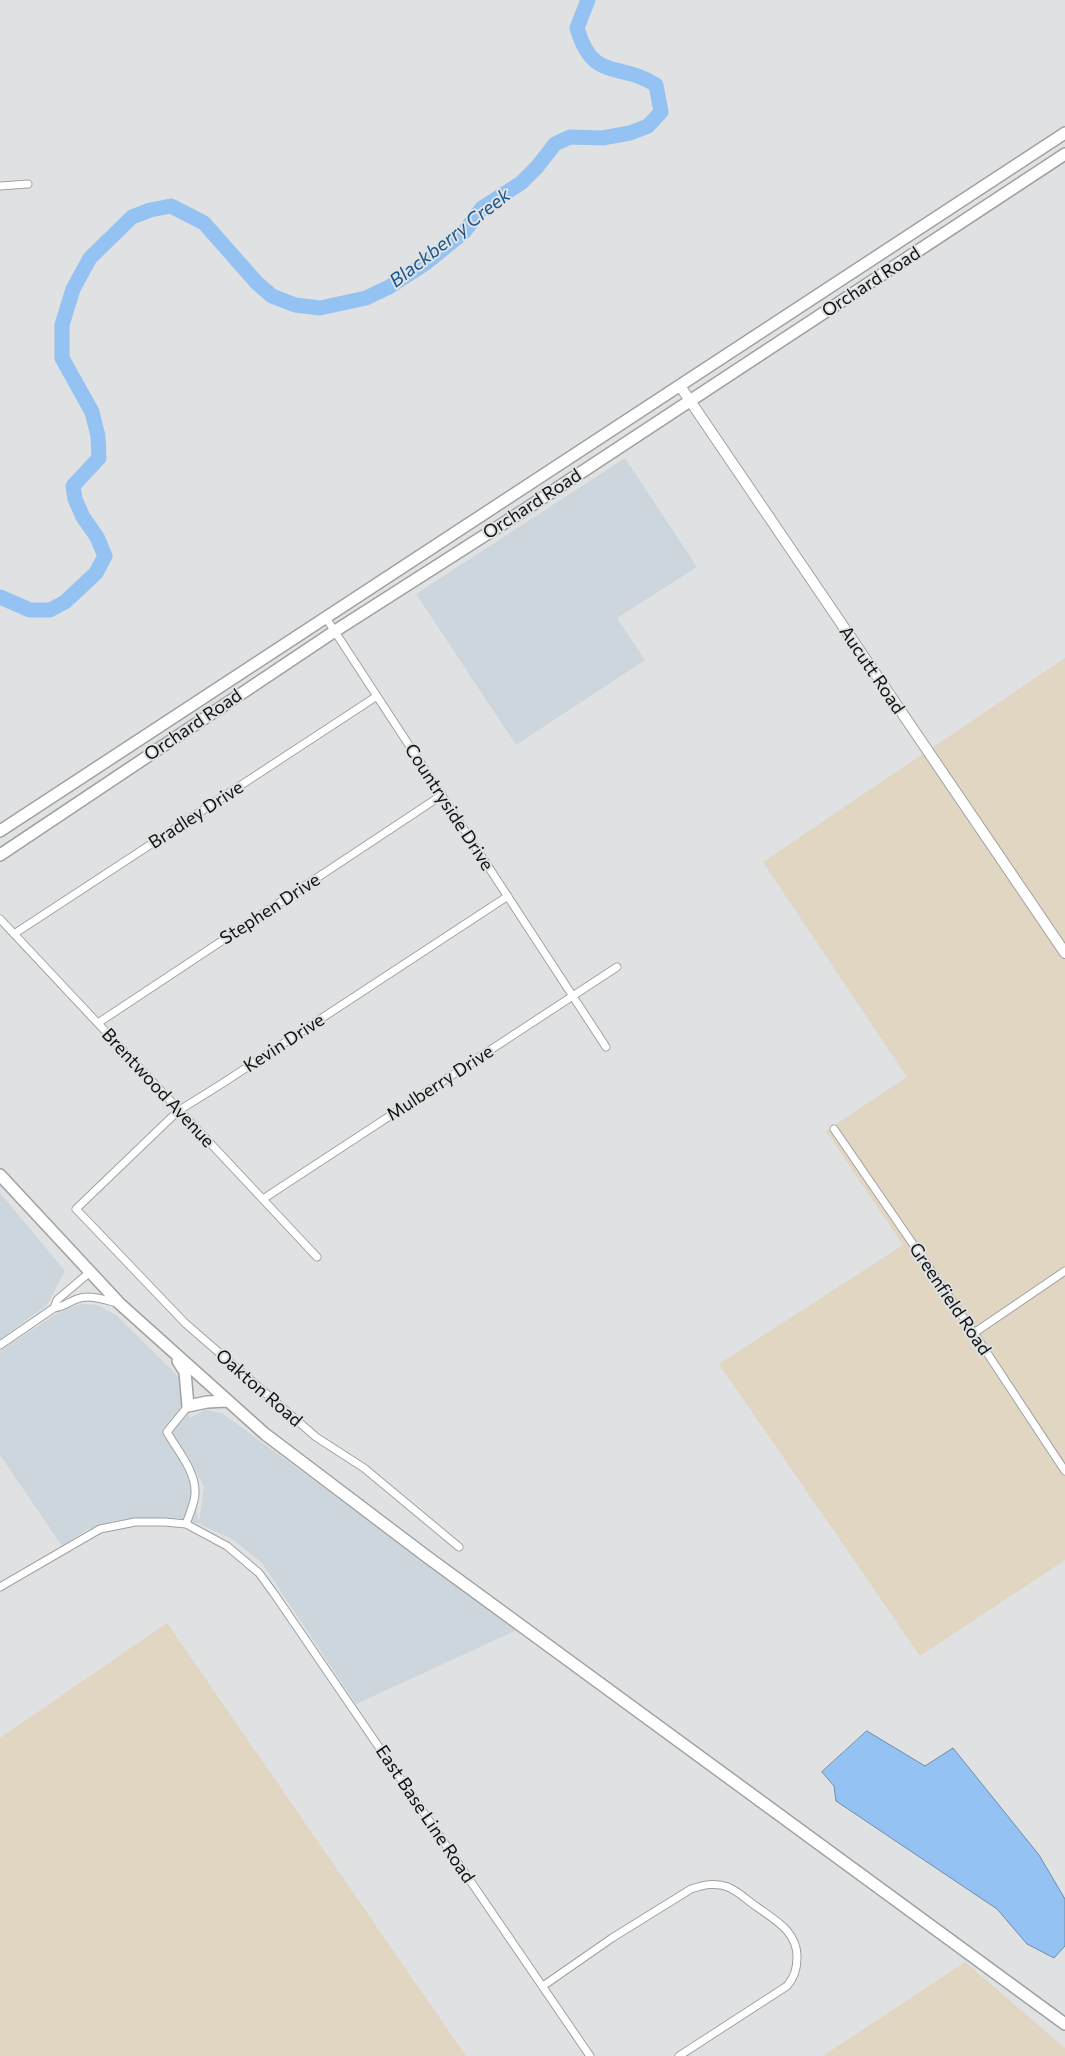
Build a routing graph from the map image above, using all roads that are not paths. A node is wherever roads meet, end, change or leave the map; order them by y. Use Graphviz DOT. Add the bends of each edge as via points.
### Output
graph roads {
  1 [pos="1065,133"];
  2 [pos="1065,154"];
  3 [pos="28,184"];
  4 [pos="0,186"];
  5 [pos="680,386"];
  6 [pos="690,401"];
  7 [pos="326,618"];
  8 [pos="335,631"];
  9 [pos="378,696"];
  10 [pos="442,796"];
  11 [pos="0,831"];
  12 [pos="0,855"];
  13 [pos="508,896"];
  14 [pos="0,919"];
  15 [pos="14,934"];
  16 [pos="1065,953"];
  17 [pos="617,967"];
  18 [pos="573,996"];
  19 [pos="98,1022"];
  20 [pos="606,1047"];
  21 [pos="178,1111"];
  22 [pos="834,1129"];
  23 [pos="0,1175"];
  24 [pos="263,1199"];
  25 [pos="76,1209"];
  26 [pos="317,1257"];
  27 [pos="90,1272"];
  28 [pos="1065,1272"];
  29 [pos="120,1304"];
  30 [pos="54,1308"];
  31 [pos="974,1333"];
  32 [pos="0,1345"];
  33 [pos="173,1354"];
  34 [pos="226,1401"];
  35 [pos="188,1406"];
  36 [pos="1065,1472"];
  37 [pos="186,1524"];
  38 [pos="459,1547"];
  39 [pos="0,1587"];
  40 [pos="543,1986"];
  41 [pos="1065,2024"];
  42 [pos="590,2056"];
  43 [pos="679,2056"];
  1 -- 5 [label="main road, Orchard Road"];
  2 -- 6 [label="main road, Orchard Road"];
  3 -- 4 [label="street"];
  5 -- 6 [label="street, Aucutt Road"];
  5 -- 7 [label="main road, Orchard Road"];
  6 -- 8 [label="main road, Orchard Road"];
  6 -- 16 [label="street, Aucutt Road"];
  7 -- 8 [label="street, Countryside Drive"];
  7 -- 11 [label="main road, Orchard Road"];
  8 -- 9 [label="street, Countryside Drive"];
  8 -- 12 [label="main road, Orchard Road"];
  9 -- 10 [label="street, Countryside Drive"];
  9 -- 15 [label="street, Bradley Drive"];
  10 -- 13 [label="street, Countryside Drive"];
  10 -- 19 [label="street, Stephen Drive"];
  13 -- 18 [label="street, Countryside Drive"];
  13 -- 21 [label="street, Kevin Drive"];
  14 -- 15 [label="street, Brentwood Avenue"];
  15 -- 19 [label="street, Brentwood Avenue"];
  17 -- 18 [label="street, Mulberry Drive"];
  18 -- 20 [label="street, Countryside Drive"];
  18 -- 24 [label="street, Mulberry Drive"];
  19 -- 21 [label="street, Brentwood Avenue"];
  21 -- 24 [label="street, Brentwood Avenue"];
  21 -- 25 [label="street, Kevin Drive"];
  22 -- 31 [label="street, Greenfield Road"];
  23 -- 27 [label="main road"];
  24 -- 26 [label="street, Brentwood Avenue"];
  25 -- 38 [label="street, Oakton Road" via="185,1323 316,1437 364,1468"];
  27 -- 29 [label="main road"];
  27 -- 30 [label="street" via="57,1300"];
  28 -- 31 [label="street"];
  29 -- 30 [label="street" via="88,1297"];
  29 -- 33 [label="main road"];
  30 -- 32 [label="street"];
  31 -- 36 [label="street, Greenfield Road"];
  33 -- 34 [label="main road"];
  33 -- 35 [label="main road" via="185,1372"];
  34 -- 35 [label="main road"];
  34 -- 41 [label="main road" via="299,1461 426,1556"];
  35 -- 37 [label="street" via="167,1432 187,1464 195,1493"];
  37 -- 39 [label="street" via="135,1522 100,1529"];
  37 -- 40 [label="street, East Base Line Road" via="227,1546 260,1573"];
  40 -- 42 [label="street, East Base Line Road"];
  40 -- 43 [label="street" via="691,1889 714,1884 729,1888 792,1936 797,1952 794,1977 786,1986"];
}
